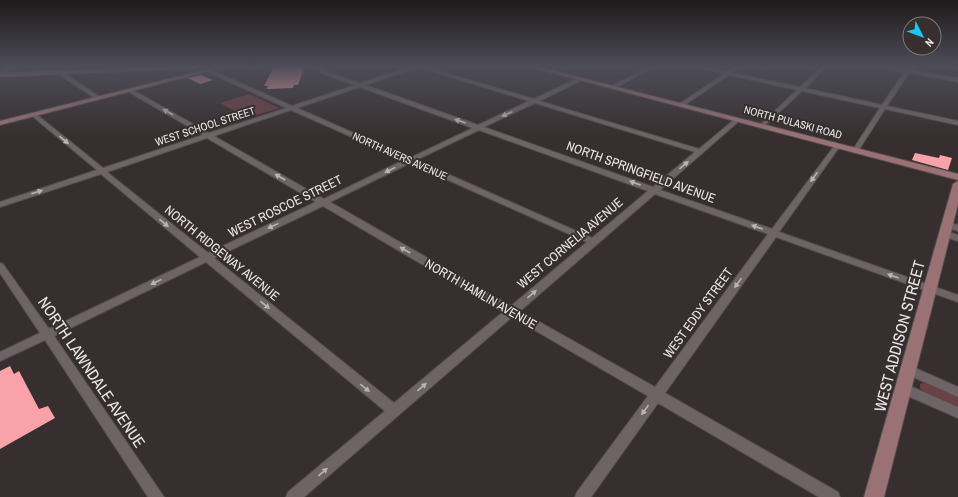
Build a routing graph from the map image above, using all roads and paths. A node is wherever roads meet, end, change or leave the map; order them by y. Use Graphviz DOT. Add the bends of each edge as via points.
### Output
graph roads {
  1 [pos="84,89"];
  2 [pos="252,89"];
  3 [pos="347,89"];
  4 [pos="372,89"];
  5 [pos="495,89"];
  6 [pos="559,89"];
  7 [pos="620,89"];
  8 [pos="704,89"];
  9 [pos="802,89"];
  10 [pos="895,89"];
  11 [pos="129,90"];
  12 [pos="98,98"];
  13 [pos="535,101"];
  14 [pos="681,105"];
  15 [pos="884,107"];
  16 [pos="291,108"];
  17 [pos="34,115"];
  18 [pos="737,120"];
  19 [pos="0,123"];
  20 [pos="958,123"];
  21 [pos="762,126"];
  22 [pos="479,127"];
  23 [pos="207,135"];
  24 [pos="837,146"];
  25 [pos="700,151"];
  26 [pos="855,151"];
  27 [pos="410,160"];
  28 [pos="102,171"];
  29 [pos="958,177"];
  30 [pos="958,184"];
  31 [pos="654,190"];
  32 [pos="323,202"];
  33 [pos="0,205"];
  34 [pos="952,231"];
  35 [pos="774,233"];
  36 [pos="594,242"];
  37 [pos="207,258"];
  38 [pos="0,266"];
  39 [pos="930,289"];
  40 [pos="958,299"];
  41 [pos="512,311"];
  42 [pos="47,335"];
  43 [pos="0,357"];
  44 [pos="908,370"];
  45 [pos="903,388"];
  46 [pos="958,392"];
  47 [pos="656,395"];
  48 [pos="394,411"];
  49 [pos="958,413"];
  50 [pos="157,497"];
  51 [pos="293,497"];
  52 [pos="582,497"];
  53 [pos="833,497"];
  54 [pos="874,497"];
  1 -- 12 [label="street"];
  2 -- 16 [label="street, NORTH AVERS AVENUE"];
  3 -- 16 [label="street, WEST SCHOOL STREET"];
  22 -- 4 [label="street, NORTH SPRINGFIELD AVENUE, one-way"];
  5 -- 13 [label="street"];
  6 -- 13 [label="street, WEST ROSCOE STREET"];
  7 -- 14 [label="main road, NORTH PULASKI ROAD"];
  8 -- 14 [label="street"];
  9 -- 15 [label="street"];
  9 -- 21 [label="street"];
  10 -- 15 [label="street"];
  11 -- 12 [label="main road"];
  23 -- 11 [label="street, NORTH HAMLIN AVENUE, one-way"];
  12 -- 17 [label="main road"];
  13 -- 22 [label="street, WEST ROSCOE STREET, one-way"];
  13 -- 25 [label="street"];
  14 -- 18 [label="main road, NORTH PULASKI ROAD"];
  15 -- 20 [label="street"];
  15 -- 26 [label="street"];
  16 -- 23 [label="street, WEST SCHOOL STREET"];
  16 -- 27 [label="street, NORTH AVERS AVENUE"];
  17 -- 19 [label="main road"];
  17 -- 28 [label="street, NORTH RIDGEWAY AVENUE, one-way"];
  18 -- 21 [label="main road, NORTH PULASKI ROAD"];
  18 -- 25 [label="street, WEST CORNELIA AVENUE"];
  21 -- 24 [label="main road, NORTH PULASKI ROAD"];
  22 -- 27 [label="street, WEST ROSCOE STREET"];
  31 -- 22 [label="street, NORTH SPRINGFIELD AVENUE, one-way"];
  23 -- 28 [label="street, WEST SCHOOL STREET"];
  32 -- 23 [label="street, NORTH HAMLIN AVENUE, one-way"];
  24 -- 26 [label="main road, NORTH PULASKI ROAD"];
  24 -- 35 [label="street, WEST EDDY STREET, one-way"];
  31 -- 25 [label="street, WEST CORNELIA AVENUE, one-way"];
  26 -- 29 [label="main road, NORTH PULASKI ROAD"];
  27 -- 32 [label="street, WEST ROSCOE STREET, one-way"];
  27 -- 36 [label="street, NORTH AVERS AVENUE"];
  33 -- 28 [label="street, WEST SCHOOL STREET, one-way"];
  28 -- 37 [label="street, NORTH RIDGEWAY AVENUE, one-way"];
  30 -- 34 [label="main road, WEST ADDISON STREET"];
  35 -- 31 [label="street, NORTH SPRINGFIELD AVENUE, one-way"];
  31 -- 36 [label="street, WEST CORNELIA AVENUE"];
  32 -- 37 [label="street, WEST ROSCOE STREET, one-way"];
  41 -- 32 [label="street, NORTH HAMLIN AVENUE, one-way"];
  34 -- 39 [label="main road, WEST ADDISON STREET"];
  39 -- 35 [label="street, NORTH SPRINGFIELD AVENUE, one-way"];
  35 -- 47 [label="street, WEST EDDY STREET, one-way"];
  41 -- 36 [label="street, WEST CORNELIA AVENUE, one-way"];
  37 -- 42 [label="street, WEST ROSCOE STREET, one-way"];
  37 -- 48 [label="street, NORTH RIDGEWAY AVENUE, one-way"];
  38 -- 42 [label="street, NORTH LAWNDALE AVENUE"];
  39 -- 40 [label="street, NORTH SPRINGFIELD AVENUE"];
  39 -- 44 [label="main road, WEST ADDISON STREET"];
  41 -- 47 [label="street, NORTH HAMLIN AVENUE"];
  48 -- 41 [label="street, WEST CORNELIA AVENUE, one-way"];
  42 -- 43 [label="street, WEST ROSCOE STREET"];
  42 -- 50 [label="street, NORTH LAWNDALE AVENUE"];
  44 -- 45 [label="main road, WEST ADDISON STREET"];
  44 -- 46 [label="street"];
  45 -- 49 [label="street"];
  45 -- 54 [label="main road, WEST ADDISON STREET"];
  47 -- 52 [label="street, WEST EDDY STREET, one-way"];
  47 -- 53 [label="street, NORTH HAMLIN AVENUE"];
  51 -- 48 [label="street, WEST CORNELIA AVENUE, one-way"];
}
